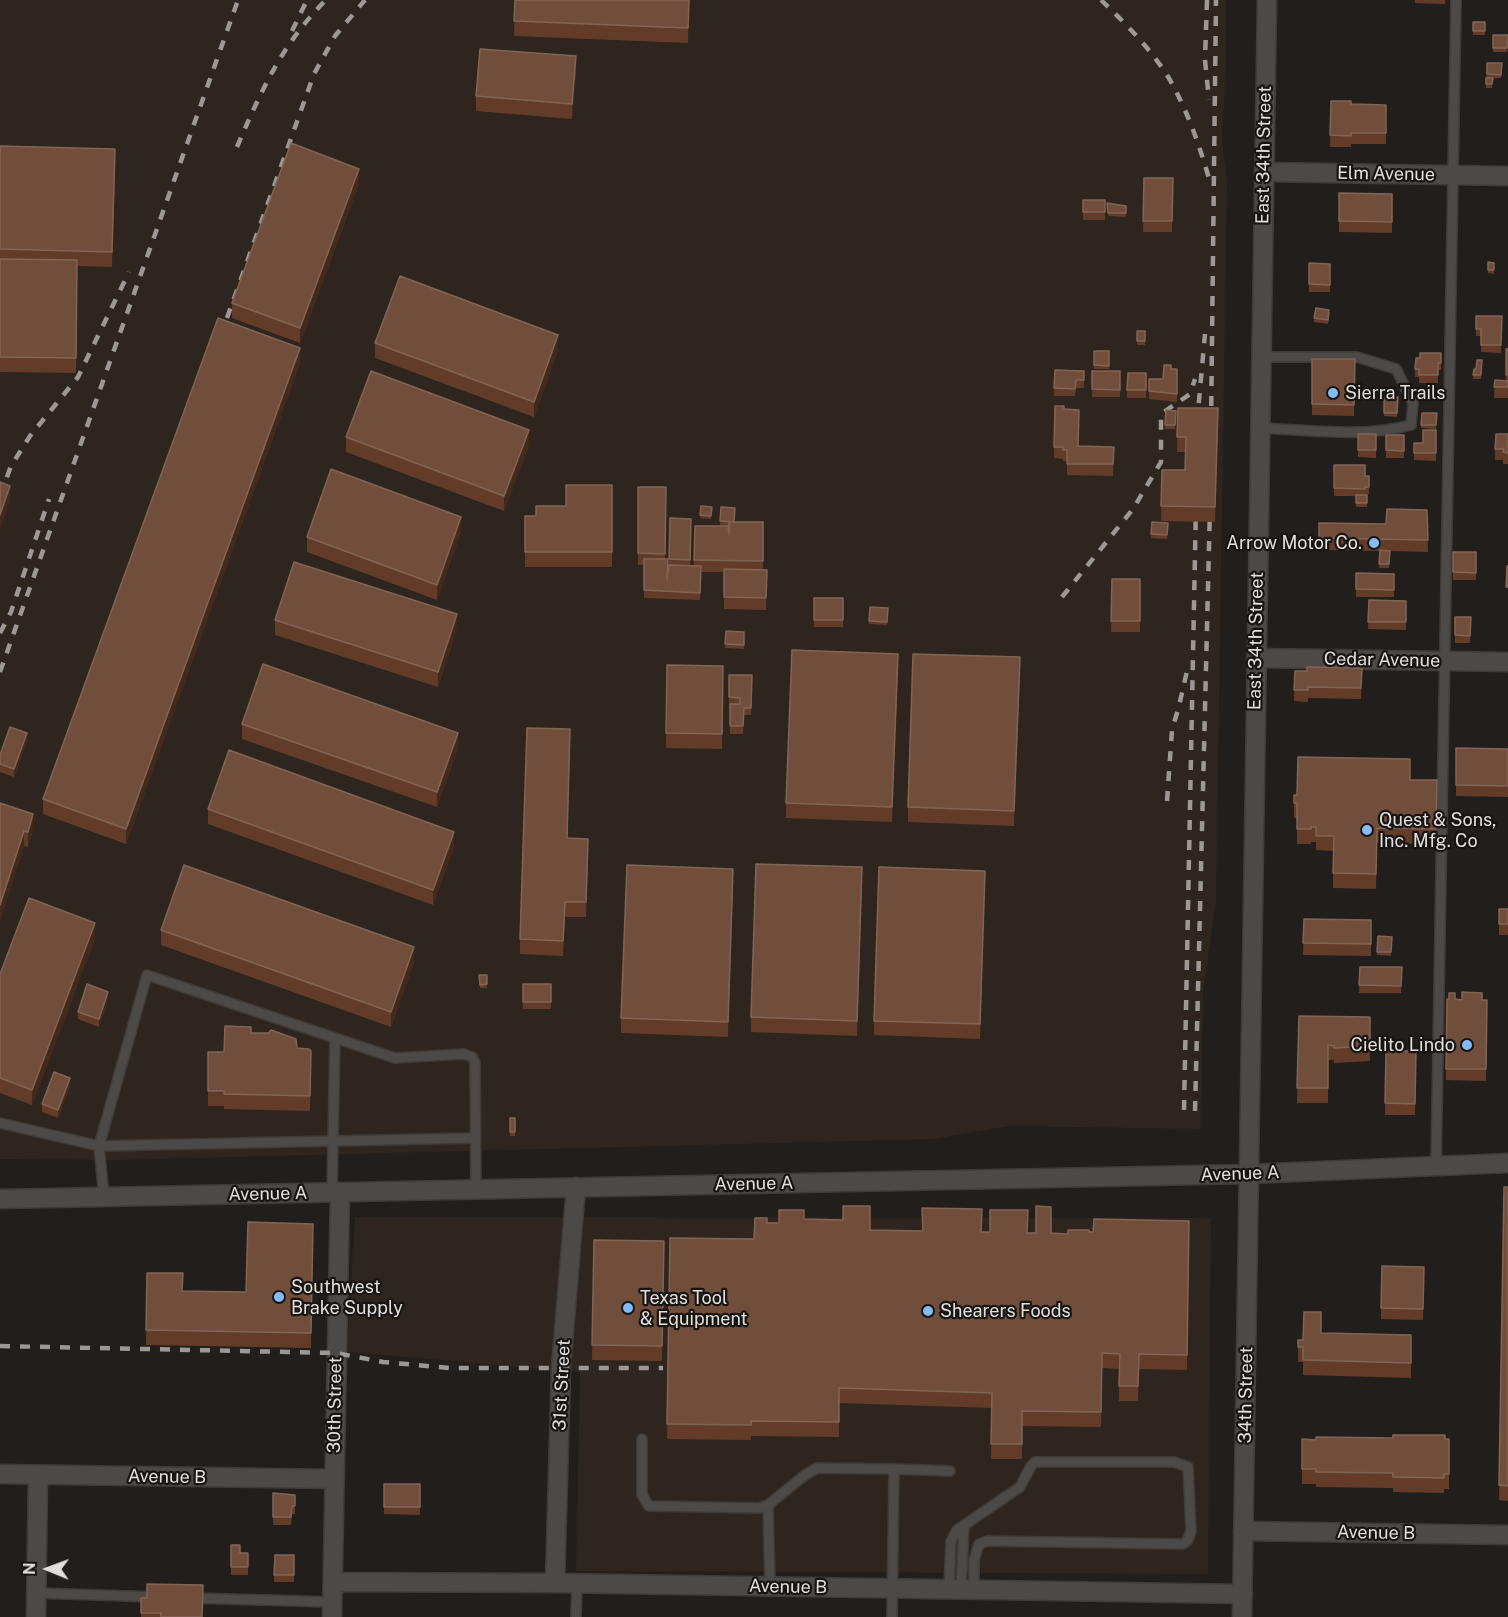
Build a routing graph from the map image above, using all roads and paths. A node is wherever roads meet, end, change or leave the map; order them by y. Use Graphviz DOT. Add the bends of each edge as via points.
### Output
graph roads {
  1 [pos="1267,0"];
  2 [pos="1456,0"];
  3 [pos="1264,172"];
  4 [pos="1453,175"];
  5 [pos="1508,176"];
  6 [pos="1261,357"];
  7 [pos="1260,428"];
  8 [pos="1256,658"];
  9 [pos="1445,661"];
  10 [pos="1508,662"];
  11 [pos="335,1038"];
  12 [pos="0,1123"];
  13 [pos="476,1138"];
  14 [pos="333,1140"];
  15 [pos="99,1146"];
  16 [pos="1508,1163"];
  17 [pos="1436,1166"];
  18 [pos="1249,1174"];
  19 [pos="576,1188"];
  20 [pos="476,1189"];
  21 [pos="336,1192"];
  22 [pos="104,1197"];
  23 [pos="0,1199"];
  24 [pos="642,1439"];
  25 [pos="894,1469"];
  26 [pos="950,1471"];
  27 [pos="0,1474"];
  28 [pos="38,1475"];
  29 [pos="334,1479"];
  30 [pos="768,1505"];
  31 [pos="1244,1531"];
  32 [pos="1508,1535"];
  33 [pos="333,1582"];
  34 [pos="555,1583"];
  35 [pos="577,1584"];
  36 [pos="770,1587"];
  37 [pos="893,1588"];
  38 [pos="962,1589"];
  39 [pos="36,1593"];
  40 [pos="1243,1594"];
  41 [pos="166,1597"];
  42 [pos="178,1597"];
  43 [pos="332,1609"];
  44 [pos="36,1617"];
  45 [pos="576,1617"];
  46 [pos="892,1617"];
  47 [pos="1242,1617"];
  1 -- 3 [label="main road, East 34th Street"];
  2 -- 4 [label="lane"];
  3 -- 4 [label="main road, Elm Avenue"];
  3 -- 6 [label="main road, East 34th Street"];
  4 -- 5 [label="main road, Elm Avenue"];
  4 -- 9 [label="lane"];
  6 -- 7 [label="main road, East 34th Street"];
  6 -- 7 [label="lane" via="1357,357 1396,369 1413,403 1411,425 1391,430"];
  7 -- 8 [label="main road, East 34th Street"];
  8 -- 9 [label="main road, Cedar Avenue"];
  8 -- 18 [label="main road, East 34th Street"];
  9 -- 10 [label="main road, Cedar Avenue"];
  9 -- 17 [label="lane"];
  11 -- 13 [label="lane" via="395,1058 464,1054 472,1057"];
  11 -- 14 [label="lane"];
  11 -- 15 [label="lane" via="147,975"];
  12 -- 15 [label="lane"];
  13 -- 14 [label="lane"];
  13 -- 20 [label="lane"];
  14 -- 15 [label="lane"];
  14 -- 21 [label="lane"];
  15 -- 22 [label="lane"];
  16 -- 17 [label="main road, Avenue A"];
  17 -- 18 [label="main road, Avenue A"];
  18 -- 19 [label="main road, Avenue A"];
  18 -- 31 [label="main road, 34th Street"];
  19 -- 20 [label="main road, Avenue A"];
  19 -- 34 [label="main road, 31st Street" via="561,1367"];
  20 -- 21 [label="main road, Avenue A"];
  21 -- 22 [label="main road, Avenue A"];
  21 -- 29 [label="main road, 30th Street"];
  22 -- 23 [label="main road, Avenue A"];
  24 -- 30 [label="lane" via="642,1495 649,1506"];
  25 -- 26 [label="lane"];
  25 -- 30 [label="lane" via="817,1468"];
  25 -- 37 [label="lane"];
  27 -- 28 [label="main road, Avenue B"];
  28 -- 29 [label="main road, Avenue B"];
  28 -- 39 [label="main road"];
  29 -- 33 [label="main road, 30th Street"];
  30 -- 36 [label="lane"];
  31 -- 32 [label="main road, Avenue B"];
  31 -- 40 [label="main road, 34th Street"];
  33 -- 34 [label="main road, Avenue B"];
  33 -- 43 [label="main road, 30th Street"];
  34 -- 35 [label="main road, Avenue B"];
  35 -- 36 [label="main road, Avenue B"];
  35 -- 45 [label="lane"];
  36 -- 37 [label="main road, Avenue B"];
  37 -- 38 [label="main road, Avenue B"];
  37 -- 46 [label="lane"];
  38 -- 38 [label="lane" via="975,1551 987,1541 1183,1544 1191,1531 1188,1467 1174,1462 1035,1462 1020,1487 957,1530 951,1541"];
  38 -- 40 [label="main road, Avenue B"];
  39 -- 41 [label="lane"];
  39 -- 44 [label="main road"];
  40 -- 47 [label="main road, 34th Street"];
  42 -- 43 [label="lane"];
}
